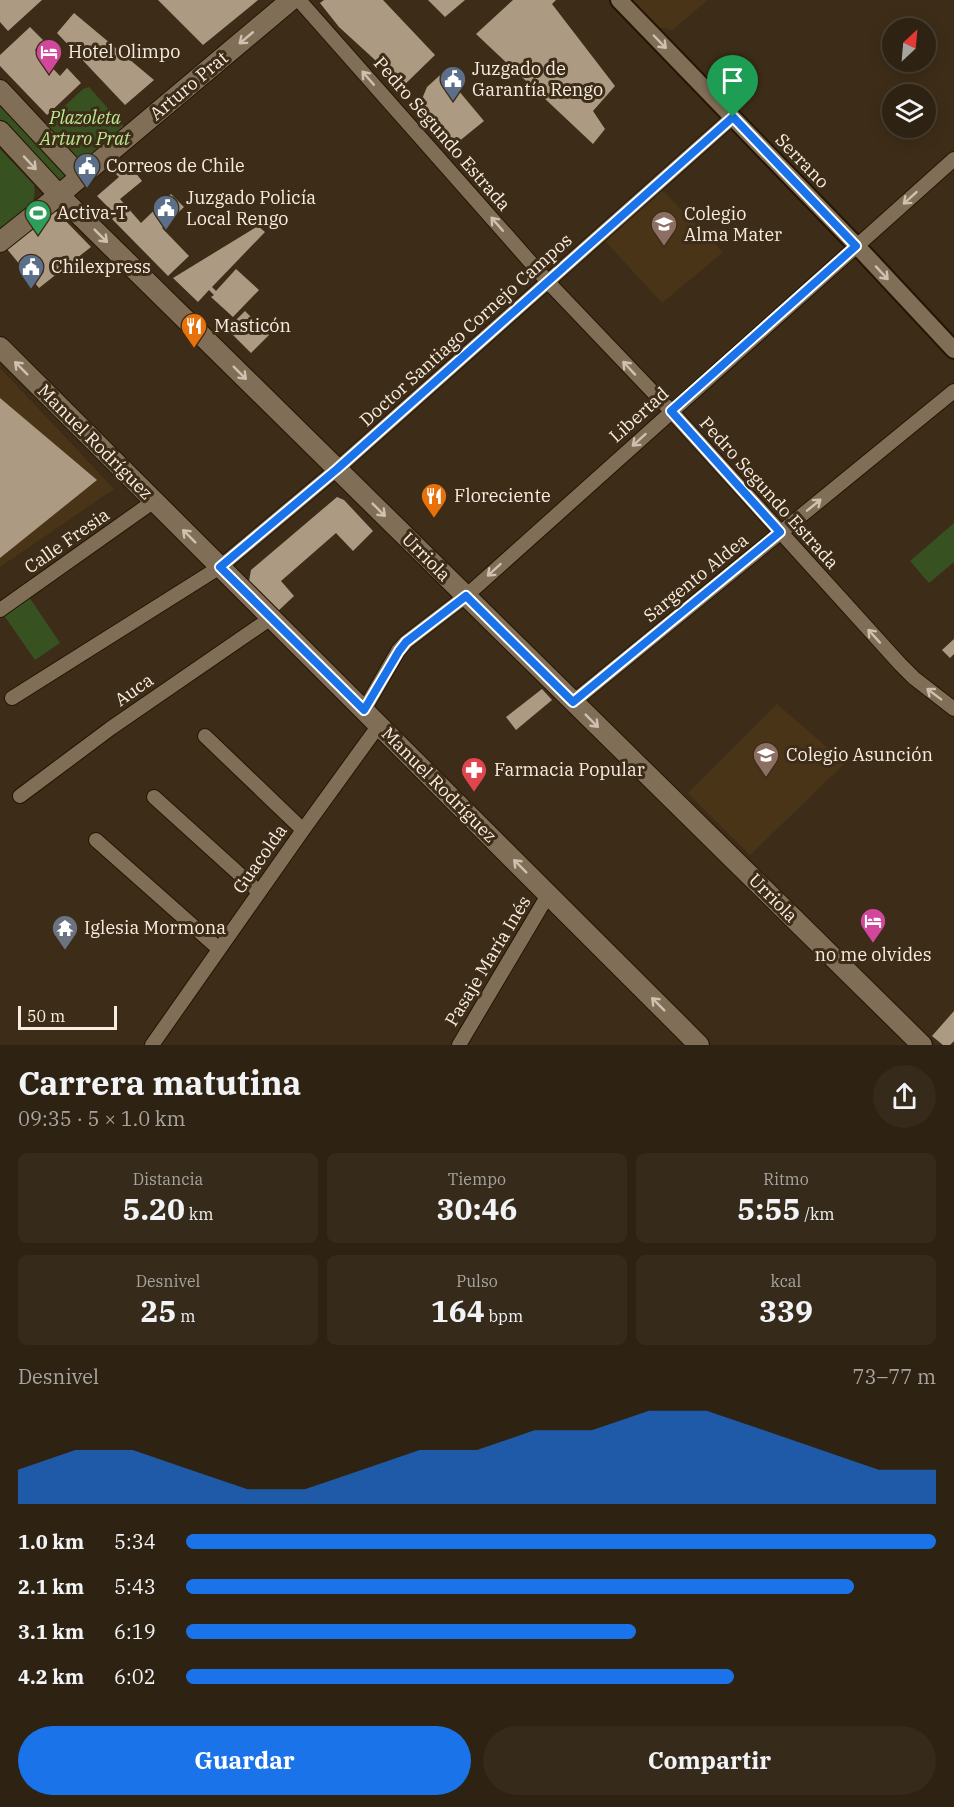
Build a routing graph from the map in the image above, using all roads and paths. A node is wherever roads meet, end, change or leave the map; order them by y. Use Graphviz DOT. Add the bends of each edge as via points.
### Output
graph roads {
  1 [pos="291,0"];
  2 [pos="299,0"];
  3 [pos="619,0"];
  4 [pos="0,90"];
  5 [pos="733,117"];
  6 [pos="0,131"];
  7 [pos="954,159"];
  8 [pos="81,177"];
  9 [pos="59,195"];
  10 [pos="0,242"];
  11 [pos="856,246"];
  12 [pos="548,282"];
  13 [pos="0,347"];
  14 [pos="954,350"];
  15 [pos="954,391"];
  16 [pos="671,411"];
  17 [pos="337,469"];
  18 [pos="154,501"];
  19 [pos="780,532"];
  20 [pos="220,567"];
  21 [pos="466,596"];
  22 [pos="0,610"];
  23 [pos="271,618"];
  24 [pos="12,698"];
  25 [pos="573,702"];
  26 [pos="954,709"];
  27 [pos="364,710"];
  28 [pos="379,725"];
  29 [pos="205,736"];
  30 [pos="20,796"];
  31 [pos="154,797"];
  32 [pos="303,830"];
  33 [pos="96,840"];
  34 [pos="259,892"];
  35 [pos="549,895"];
  36 [pos="219,949"];
  37 [pos="690,1041"];
  38 [pos="152,1045"];
  39 [pos="459,1045"];
  40 [pos="922,1045"];
  1 -- 8 [label="main road, Arturo Prat, one-way"];
  12 -- 2 [label="street, Pedro Segundo Estrada, one-way"];
  3 -- 5 [label="street, Serrano, one-way"];
  4 -- 8 [label="main road"];
  5 -- 11 [label="street, Serrano"];
  5 -- 12 [label="street, Doctor Santiago Cornejo Campos"];
  6 -- 9 [label="main road, Urriola, one-way"];
  7 -- 11 [label="street, Libertad, one-way"];
  8 -- 9 [label="main road, Arturo Prat"];
  9 -- 10 [label="main road, Arturo Prat"];
  9 -- 17 [label="main road, Urriola, one-way"];
  11 -- 14 [label="street, Serrano, one-way"];
  11 -- 16 [label="street, Libertad"];
  16 -- 12 [label="street, Pedro Segundo Estrada, one-way"];
  12 -- 17 [label="street, Doctor Santiago Cornejo Campos"];
  18 -- 13 [label="main road, Manuel Rodríguez, one-way"];
  19 -- 15 [label="street, Sargento Aldea, one-way"];
  16 -- 19 [label="street, Pedro Segundo Estrada"];
  16 -- 21 [label="street, Libertad, one-way"];
  17 -- 20 [label="street, Doctor Santiago Cornejo Campos"];
  17 -- 21 [label="main road, Urriola, one-way"];
  20 -- 18 [label="main road, Manuel Rodríguez, one-way"];
  18 -- 22 [label="street, Calle Fresia"];
  19 -- 25 [label="street, Sargento Aldea"];
  26 -- 19 [label="street, Pedro Segundo Estrada, one-way" via="907,671"];
  20 -- 23 [label="main road, Manuel Rodríguez"];
  20 -- 24 [label="street, Doctor Santiago Cornejo Campos"];
  21 -- 25 [label="main road, Urriola"];
  21 -- 27 [label="street, Libertad" via="406,642"];
  23 -- 27 [label="main road, Manuel Rodríguez"];
  23 -- 30 [label="street, Auca"];
  25 -- 40 [label="main road, Urriola, one-way"];
  27 -- 28 [label="main road, Manuel Rodríguez"];
  28 -- 32 [label="street, Guacolda"];
  35 -- 28 [label="main road, Manuel Rodríguez, one-way"];
  29 -- 32 [label="street"];
  31 -- 34 [label="street"];
  32 -- 34 [label="street, Guacolda"];
  33 -- 36 [label="street"];
  34 -- 36 [label="street, Guacolda"];
  37 -- 35 [label="main road, Manuel Rodríguez, one-way"];
  35 -- 39 [label="street, Pasaje María Inés"];
  36 -- 38 [label="street, Guacolda"];
}
